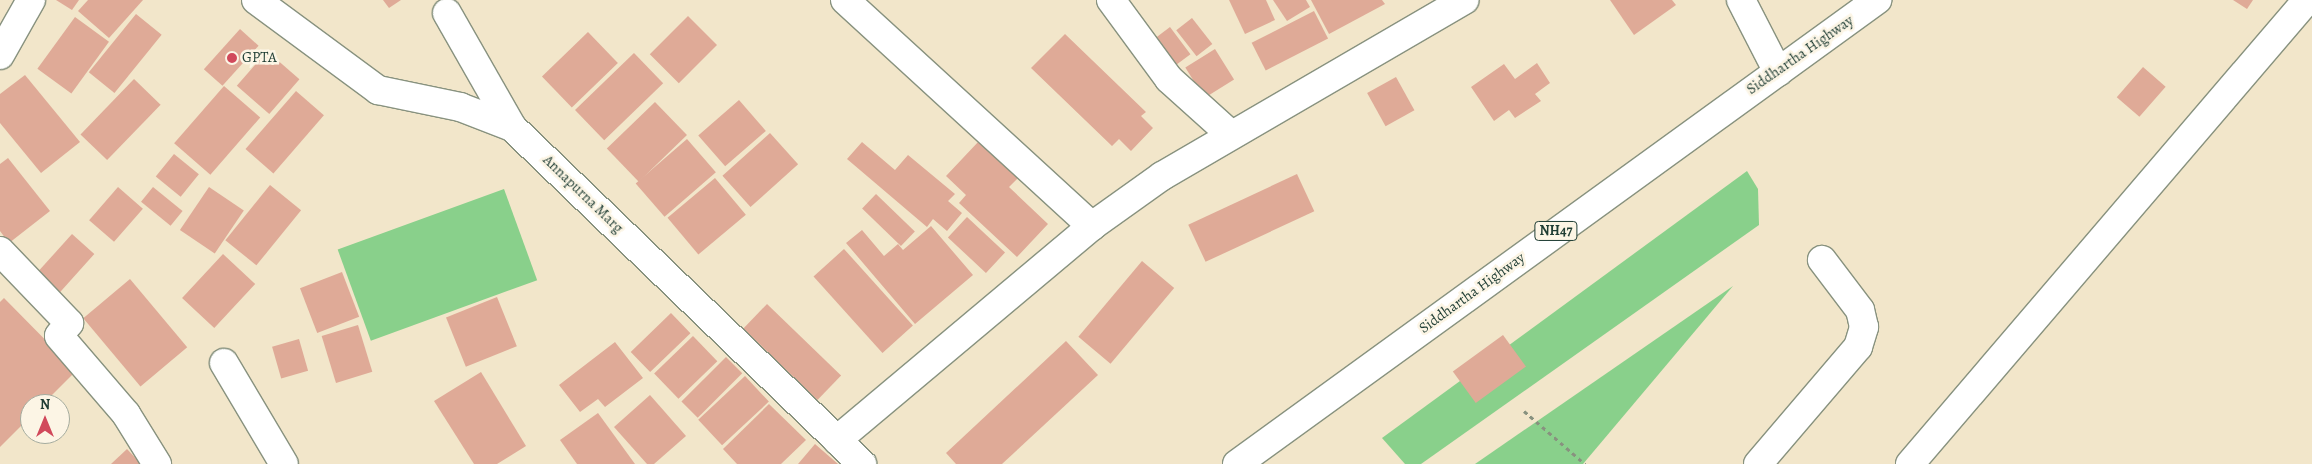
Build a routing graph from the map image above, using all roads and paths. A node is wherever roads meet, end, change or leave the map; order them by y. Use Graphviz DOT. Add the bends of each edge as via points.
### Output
graph roads {
  1 [pos="31,0"];
  2 [pos="256,0"];
  3 [pos="845,0"];
  4 [pos="1111,0"];
  5 [pos="1465,0"];
  6 [pos="1741,0"];
  7 [pos="1877,0"];
  8 [pos="2307,0"];
  9 [pos="448,13"];
  10 [pos="0,55"];
  11 [pos="1778,72"];
  12 [pos="512,127"];
  13 [pos="1230,134"];
  14 [pos="1092,226"];
  15 [pos="0,251"];
  16 [pos="1822,260"];
  17 [pos="224,363"];
  18 [pos="1524,411"];
  19 [pos="837,440"];
  20 [pos="157,464"];
  21 [pos="284,464"];
  22 [pos="862,464"];
  23 [pos="1237,464"];
  24 [pos="1585,464"];
  25 [pos="1758,464"];
  26 [pos="1910,464"];
  1 -- 10 [label="main road"];
  2 -- 12 [label="main road, Annapurna Marg" via="378,90 460,107"];
  3 -- 14 [label="main road"];
  4 -- 13 [label="main road" via="1169,79"];
  5 -- 13 [label="main road"];
  6 -- 11 [label="main road"];
  7 -- 11 [label="main road, Siddhartha Highway / NH47"];
  8 -- 26 [label="main road"];
  9 -- 12 [label="main road"];
  11 -- 23 [label="main road, Siddhartha Highway / NH47"];
  12 -- 19 [label="main road, Annapurna Marg"];
  13 -- 14 [label="main road" via="1162,176"];
  14 -- 19 [label="main road"];
  15 -- 20 [label="main road" via="69,323 59,336 126,414"];
  16 -- 25 [label="main road" via="1860,310 1864,327 1858,347"];
  17 -- 21 [label="main road"];
  18 -- 24 [label="path"];
  19 -- 22 [label="main road, Annapurna Marg"];
}
